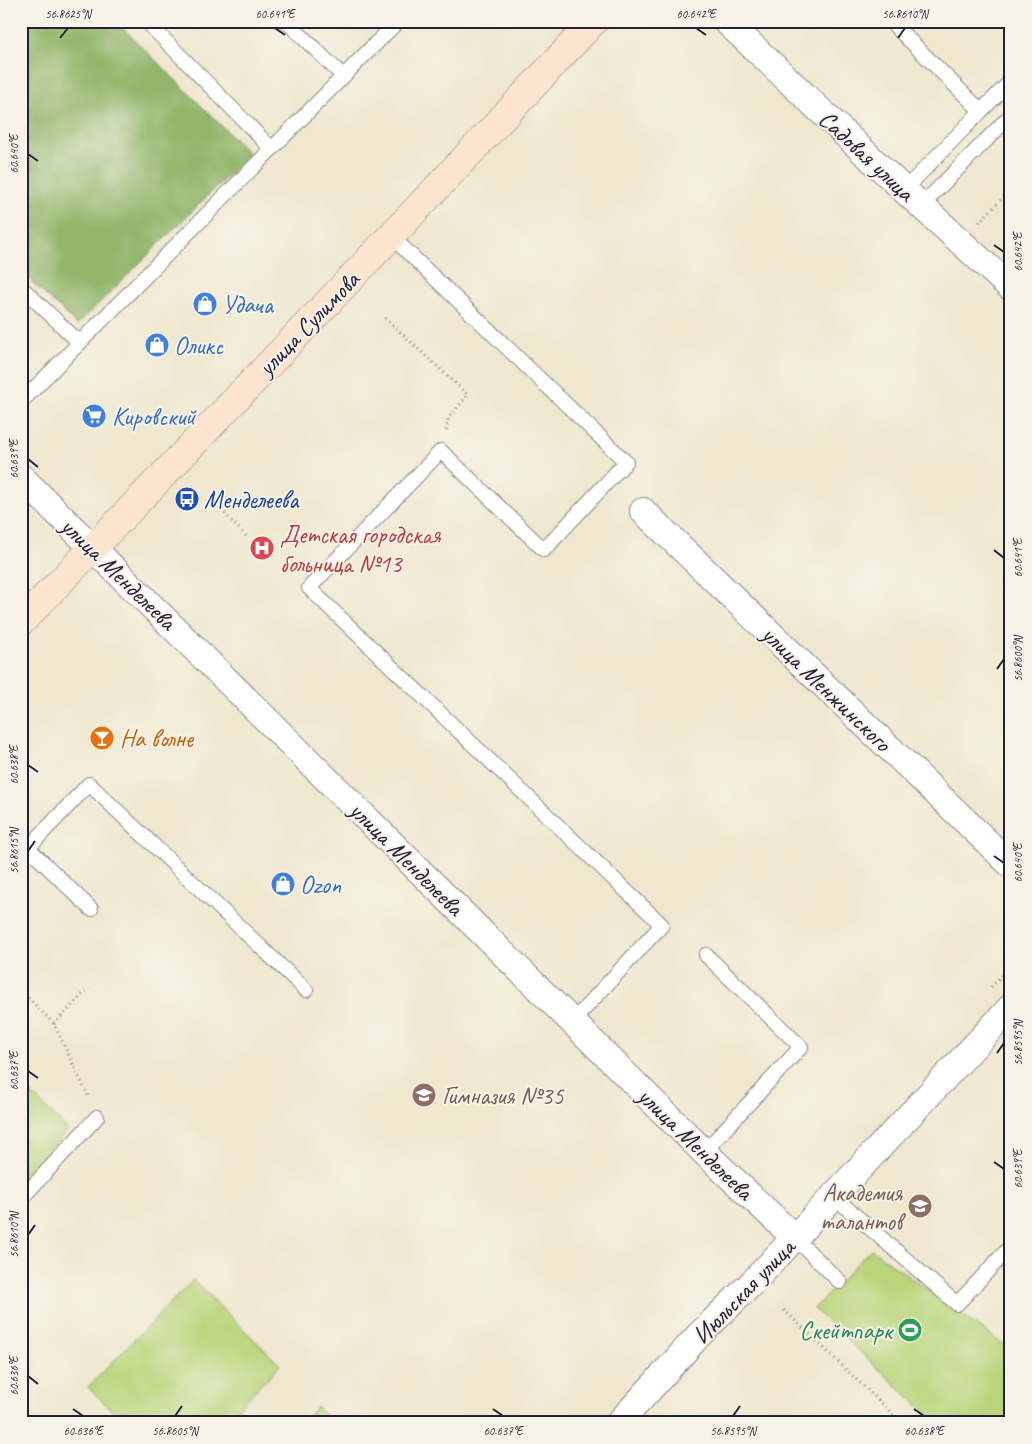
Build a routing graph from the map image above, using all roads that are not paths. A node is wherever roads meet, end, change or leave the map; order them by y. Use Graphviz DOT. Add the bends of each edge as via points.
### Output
graph roads {
  1 [pos="146,21"];
  2 [pos="286,21"];
  3 [pos="398,21"];
  4 [pos="594,21"];
  5 [pos="726,21"];
  6 [pos="890,21"];
  7 [pos="343,76"];
  8 [pos="1011,81"];
  9 [pos="981,112"];
  10 [pos="1011,115"];
  11 [pos="272,149"];
  12 [pos="913,198"];
  13 [pos="391,236"];
  14 [pos="1008,280"];
  15 [pos="21,287"];
  16 [pos="80,343"];
  17 [pos="21,402"];
  18 [pos="21,478"];
  19 [pos="643,511"];
  20 [pos="94,548"];
  21 [pos="21,622"];
  22 [pos="24,845"];
  23 [pos="1011,865"];
  24 [pos="91,909"];
  25 [pos="706,955"];
  26 [pos="306,990"];
  27 [pos="1011,1007"];
  28 [pos="572,1022"];
  29 [pos="97,1117"];
  30 [pos="704,1152"];
  31 [pos="834,1196"];
  32 [pos="21,1199"];
  33 [pos="795,1238"];
  34 [pos="1011,1246"];
  35 [pos="840,1282"];
  36 [pos="619,1423"];
  1 -- 11 [label="lane"];
  2 -- 7 [label="lane"];
  3 -- 7 [label="lane"];
  4 -- 13 [label="main road, улица Сулимова"];
  5 -- 12 [label="street, Садовая улица"];
  6 -- 9 [label="lane"];
  7 -- 11 [label="lane"];
  8 -- 9 [label="lane"];
  9 -- 12 [label="lane"];
  10 -- 12 [label="lane"];
  11 -- 16 [label="lane"];
  12 -- 14 [label="street, Садовая улица"];
  13 -- 20 [label="main road, улица Сулимова"];
  13 -- 28 [label="lane" via="626,462 544,550 441,451 309,588 662,925"];
  15 -- 16 [label="lane"];
  16 -- 17 [label="lane"];
  18 -- 20 [label="street, улица Менделеева"];
  19 -- 23 [label="street, улица Менжинского" via="797,647"];
  20 -- 21 [label="main road, улица Сулимова"];
  20 -- 28 [label="street, улица Менделеева"];
  22 -- 24 [label="lane"];
  22 -- 26 [label="lane" via="89,784"];
  25 -- 30 [label="lane" via="801,1047"];
  27 -- 31 [label="street, Июльская улица"];
  28 -- 30 [label="street, улица Менделеева"];
  29 -- 32 [label="lane"];
  30 -- 33 [label="street, улица Менделеева"];
  31 -- 33 [label="street, Июльская улица"];
  31 -- 34 [label="lane" via="957,1304"];
  33 -- 35 [label="lane"];
  33 -- 36 [label="street, Июльская улица" via="699,1335"];
}
